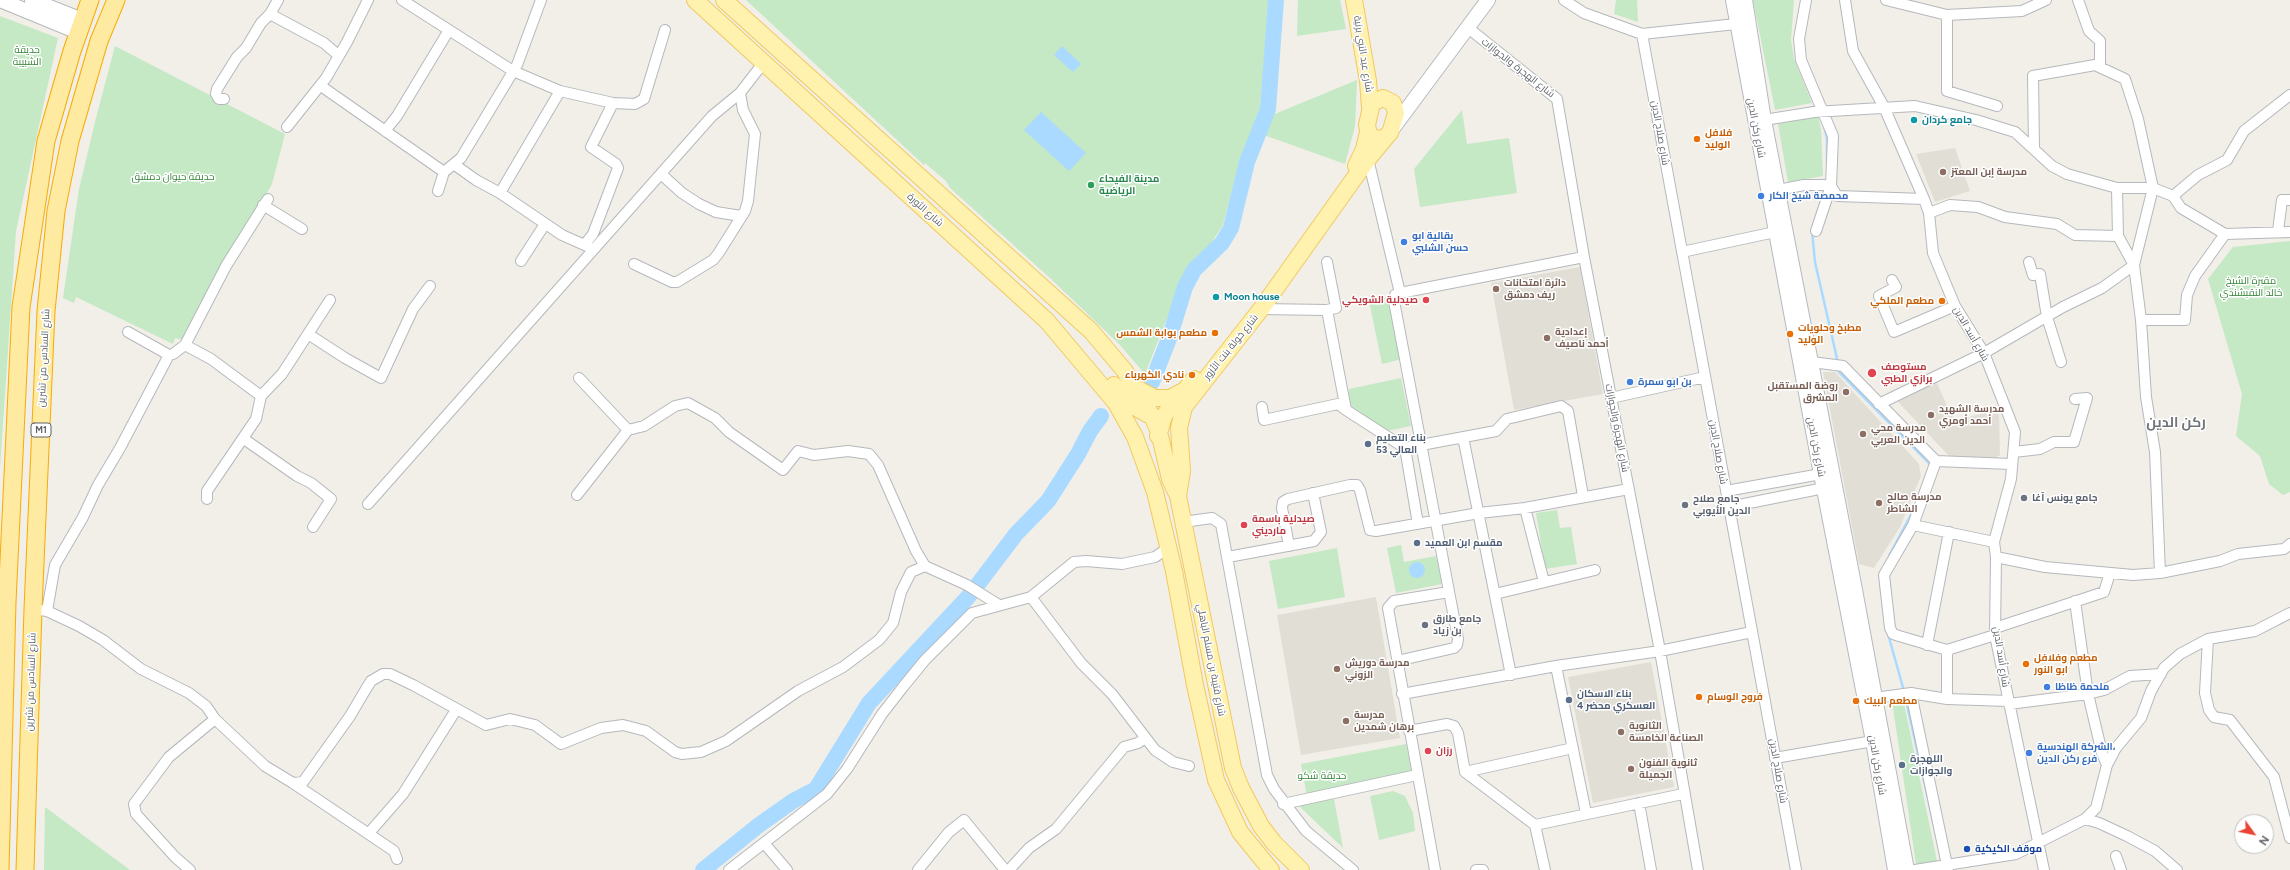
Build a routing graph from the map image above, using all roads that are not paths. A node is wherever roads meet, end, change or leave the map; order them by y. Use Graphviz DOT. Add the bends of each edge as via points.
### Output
graph roads {
  1 [pos="0,0"];
  2 [pos="32,0"];
  3 [pos="90,0"];
  4 [pos="116,0"];
  5 [pos="278,0"];
  6 [pos="368,0"];
  7 [pos="402,0"];
  8 [pos="541,0"];
  9 [pos="695,0"];
  10 [pos="724,0"];
  11 [pos="1354,0"];
  12 [pos="1362,0"];
  13 [pos="1488,0"];
  14 [pos="1564,0"];
  15 [pos="1733,0"];
  16 [pos="1745,0"];
  17 [pos="1806,0"];
  18 [pos="1844,0"];
  19 [pos="1886,0"];
  20 [pos="2046,0"];
  21 [pos="2078,0"];
  22 [pos="270,14"];
  23 [pos="1947,14"];
  24 [pos="1736,24"];
  25 [pos="80,26"];
  26 [pos="1467,27"];
  27 [pos="450,30"];
  28 [pos="665,30"];
  29 [pos="1642,34"];
  30 [pos="338,55"];
  31 [pos="764,62"];
  32 [pos="2100,67"];
  33 [pos="513,71"];
  34 [pos="320,86"];
  35 [pos="560,91"];
  36 [pos="1418,92"];
  37 [pos="740,93"];
  38 [pos="2290,95"];
  39 [pos="224,99"];
  40 [pos="1389,100"];
  41 [pos="613,103"];
  42 [pos="1997,106"];
  43 [pos="1370,107"];
  44 [pos="1884,107"];
  45 [pos="1823,111"];
  46 [pos="1764,120"];
  47 [pos="287,127"];
  48 [pos="385,131"];
  49 [pos="1368,132"];
  50 [pos="1388,135"];
  51 [pos="2034,148"];
  52 [pos="1368,159"];
  53 [pos="455,165"];
  54 [pos="444,172"];
  55 [pos="661,174"];
  56 [pos="1827,186"];
  57 [pos="2117,188"];
  58 [pos="2153,188"];
  59 [pos="1778,190"];
  60 [pos="438,191"];
  61 [pos="500,193"];
  62 [pos="2173,196"];
  63 [pos="1924,199"];
  64 [pos="2290,200"];
  65 [pos="1929,213"];
  66 [pos="741,216"];
  67 [pos="544,224"];
  68 [pos="302,229"];
  69 [pos="1816,230"];
  70 [pos="2278,231"];
  71 [pos="1775,232"];
  72 [pos="2290,232"];
  73 [pos="2225,234"];
  74 [pos="2118,236"];
  75 [pos="589,247"];
  76 [pos="1682,252"];
  77 [pos="1584,257"];
  78 [pos="521,261"];
  79 [pos="1327,262"];
  80 [pos="2029,262"];
  81 [pos="634,264"];
  82 [pos="2134,265"];
  83 [pos="1892,280"];
  84 [pos="430,286"];
  85 [pos="1400,292"];
  86 [pos="330,300"];
  87 [pos="1955,306"];
  88 [pos="1261,310"];
  89 [pos="1327,310"];
  90 [pos="2047,317"];
  91 [pos="2141,320"];
  92 [pos="1046,321"];
  93 [pos="128,332"];
  94 [pos="308,334"];
  95 [pos="185,345"];
  96 [pos="1984,352"];
  97 [pos="168,355"];
  98 [pos="1812,362"];
  99 [pos="2061,362"];
  100 [pos="1705,377"];
  101 [pos="579,378"];
  102 [pos="1134,387"];
  103 [pos="261,396"];
  104 [pos="1612,398"];
  105 [pos="2075,399"];
  106 [pos="1181,402"];
  107 [pos="1879,404"];
  108 [pos="1262,407"];
  109 [pos="1346,410"];
  110 [pos="1158,416"];
  111 [pos="628,430"];
  112 [pos="1159,432"];
  113 [pos="1135,437"];
  114 [pos="1463,437"];
  115 [pos="244,438"];
  116 [pos="1421,445"];
  117 [pos="1405,448"];
  118 [pos="2014,452"];
  119 [pos="1936,462"];
  120 [pos="2011,464"];
  121 [pos="1821,474"];
  122 [pos="1824,488"];
  123 [pos="1630,489"];
  124 [pos="1726,490"];
  125 [pos="1314,493"];
  126 [pos="576,495"];
  127 [pos="1178,496"];
  128 [pos="1583,496"];
  129 [pos="207,499"];
  130 [pos="368,504"];
  131 [pos="1729,507"];
  132 [pos="1525,508"];
  133 [pos="1480,513"];
  134 [pos="1436,521"];
  135 [pos="1183,522"];
  136 [pos="1418,524"];
  137 [pos="1913,525"];
  138 [pos="313,527"];
  139 [pos="1949,532"];
  140 [pos="1994,542"];
  141 [pos="2290,544"];
  142 [pos="1289,546"];
  143 [pos="1168,548"];
  144 [pos="1996,557"];
  145 [pos="1228,558"];
  146 [pos="925,566"];
  147 [pos="1595,570"];
  148 [pos="2110,573"];
  149 [pos="2160,573"];
  150 [pos="1544,582"];
  151 [pos="1450,592"];
  152 [pos="1495,594"];
  153 [pos="1031,597"];
  154 [pos="2075,601"];
  155 [pos="1180,602"];
  156 [pos="999,605"];
  157 [pos="4,608"];
  158 [pos="40,610"];
  159 [pos="2290,612"];
  160 [pos="1752,632"];
  161 [pos="1995,632"];
  162 [pos="2208,639"];
  163 [pos="1927,645"];
  164 [pos="1947,650"];
  165 [pos="1660,651"];
  166 [pos="1397,661"];
  167 [pos="1556,666"];
  168 [pos="2161,674"];
  169 [pos="1510,675"];
  170 [pos="1402,694"];
  171 [pos="1907,694"];
  172 [pos="2088,694"];
  173 [pos="1875,698"];
  174 [pos="1947,699"];
  175 [pos="2009,703"];
  176 [pos="456,710"];
  177 [pos="215,719"];
  178 [pos="1409,731"];
  179 [pos="1145,738"];
  180 [pos="1873,741"];
  181 [pos="1573,748"];
  182 [pos="1775,758"];
  183 [pos="2107,765"];
  184 [pos="1189,766"];
  185 [pos="1465,772"];
  186 [pos="1417,775"];
  187 [pos="293,783"];
  188 [pos="1683,794"];
  189 [pos="1639,803"];
  190 [pos="1283,804"];
  191 [pos="1586,813"];
  192 [pos="2085,819"];
  193 [pos="1535,825"];
  194 [pos="369,833"];
  195 [pos="2290,838"];
  196 [pos="764,843"];
  197 [pos="2039,843"];
  198 [pos="2116,856"];
  199 [pos="397,859"];
  200 [pos="1945,867"];
  201 [pos="0,870"];
  202 [pos="25,870"];
  203 [pos="190,870"];
  204 [pos="729,870"];
  205 [pos="787,870"];
  206 [pos="918,870"];
  207 [pos="1005,870"];
  208 [pos="1009,870"];
  209 [pos="1271,870"];
  210 [pos="1301,870"];
  211 [pos="1353,870"];
  212 [pos="1435,870"];
  213 [pos="1476,870"];
  214 [pos="1483,870"];
  215 [pos="1545,870"];
  216 [pos="1651,870"];
  217 [pos="1698,870"];
  218 [pos="1796,870"];
  219 [pos="1895,870"];
  220 [pos="1907,870"];
  221 [pos="1915,870"];
  222 [pos="2044,870"];
  223 [pos="2120,870"];
  224 [pos="2177,870"];
  1 -- 25 [label="main road"];
  2 -- 25 [label="main road"];
  3 -- 25 [label="highway"];
  4 -- 158 [label="highway, شارع السادس من تشرين / M1" via="99,41 70,141 56,211 46,311"];
  5 -- 22 [label="street"];
  6 -- 30 [label="street"];
  7 -- 27 [label="street"];
  8 -- 33 [label="street"];
  9 -- 31 [label="main road, شارع الثورة"];
  10 -- 102 [label="main road, شارع الثورة" via="1091,331 1124,370"];
  11 -- 43 [label="main road, شارع عبد النبي برنية"];
  12 -- 40 [label="main road, شارع عبد النبي برنية" via="1375,74"];
  13 -- 26 [label="main road"];
  14 -- 29 [label="street" via="1584,13"];
  15 -- 24 [label="main road, شارع ركن الدين"];
  16 -- 46 [label="main road, شارع ركن الدين"];
  17 -- 45 [label="street" via="1799,39 1801,60"];
  18 -- 44 [label="street, شارع أسد الدين" via="1853,51"];
  19 -- 23 [label="street"];
  20 -- 23 [label="street" via="2022,11"];
  21 -- 32 [label="street" via="2089,31 2100,41"];
  22 -- 30 [label="street" via="324,43"];
  22 -- 39 [label="street" via="261,22 217,89 216,94"];
  23 -- 42 [label="street" via="1947,91"];
  24 -- 29 [label="street"];
  24 -- 71 [label="main road, شارع ركن الدين"];
  25 -- 157 [label="highway" via="46,141 21,307"];
  26 -- 36 [label="main road"];
  26 -- 77 [label="street, شارع الهجرة والجوازات" via="1557,99"];
  27 -- 33 [label="street"];
  27 -- 48 [label="street"];
  28 -- 41 [label="street" via="644,99 635,104"];
  29 -- 76 [label="street, شارع صلاح الدين"];
  30 -- 34 [label="street"];
  31 -- 37 [label="street"];
  31 -- 92 [label="main road, شارع الثورة"];
  32 -- 51 [label="street" via="2095,65 2033,76"];
  32 -- 58 [label="street" via="2125,79 2138,118"];
  33 -- 35 [label="street"];
  33 -- 53 [label="street"];
  34 -- 47 [label="street"];
  34 -- 48 [label="street" via="362,118"];
  35 -- 41 [label="street"];
  35 -- 61 [label="street"];
  36 -- 40 [label="main road" via="1405,98"];
  36 -- 50 [label="main road"];
  37 -- 55 [label="street" via="712,116"];
  37 -- 66 [label="street" via="743,110 755,134 748,201"];
  38 -- 62 [label="street" via="2244,132 2227,160 2198,175"];
  40 -- 43 [label="main road" via="1375,100"];
  40 -- 50 [label="main road" via="1396,107 1396,113"];
  41 -- 75 [label="street" via="591,147 618,168"];
  43 -- 49 [label="main road"];
  44 -- 45 [label="street"];
  44 -- 51 [label="street" via="1915,106 1976,120 2015,132"];
  44 -- 63 [label="street, شارع أسد الدين"];
  45 -- 46 [label="street"];
  45 -- 56 [label="street" via="1833,136"];
  46 -- 59 [label="main road, شارع ركن الدين"];
  48 -- 54 [label="street"];
  49 -- 50 [label="main road" via="1376,139"];
  49 -- 106 [label="main road, شارع خولة بنت الأزور" via="1354,169 1252,307 1185,390"];
  50 -- 52 [label="main road, شارع خولة بنت الأزور"];
  51 -- 57 [label="street" via="2052,166 2067,174"];
  52 -- 85 [label="street"];
  52 -- 88 [label="main road, شارع خولة بنت الأزور"];
  53 -- 54 [label="street"];
  53 -- 61 [label="street"];
  54 -- 60 [label="street"];
  55 -- 66 [label="street" via="699,204 716,212"];
  55 -- 75 [label="street"];
  56 -- 59 [label="street" via="1804,185"];
  56 -- 63 [label="street" via="1837,196"];
  56 -- 69 [label="street"];
  57 -- 58 [label="street"];
  57 -- 74 [label="street"];
  58 -- 62 [label="street"];
  58 -- 82 [label="street"];
  59 -- 98 [label="main road, شارع ركن الدين"];
  61 -- 67 [label="street"];
  62 -- 73 [label="street" via="2181,208"];
  63 -- 65 [label="street, شارع أسد الدين"];
  64 -- 70 [label="street" via="2282,200"];
  65 -- 74 [label="street" via="1950,205 1978,207 2005,217 2058,224 2076,236"];
  65 -- 87 [label="street, شارع أسد الدين" via="1933,253"];
  66 -- 81 [label="street" via="713,260 677,282"];
  67 -- 75 [label="street"];
  67 -- 78 [label="street"];
  68 -- 95 [label="street" via="266,202 226,266"];
  70 -- 72 [label="street"];
  70 -- 73 [label="street"];
  71 -- 76 [label="street"];
  71 -- 121 [label="main road, شارع ركن الدين"];
  73 -- 91 [label="street" via="2195,276 2187,295 2185,320"];
  74 -- 82 [label="street"];
  75 -- 130 [label="street"];
  76 -- 100 [label="street, شارع صلاح الدين"];
  77 -- 85 [label="street"];
  77 -- 104 [label="street, شارع الهجرة والجوازات"];
  79 -- 89 [label="street" via="1336,308"];
  80 -- 90 [label="street" via="2033,275 2040,274"];
  82 -- 90 [label="street" via="2102,288"];
  82 -- 91 [label="street"];
  83 -- 87 [label="street" via="1896,287 1880,296 1894,332"];
  84 -- 94 [label="street" via="413,309 381,378"];
  85 -- 116 [label="street" via="1395,295 1394,301"];
  86 -- 94 [label="street"];
  87 -- 96 [label="street, شارع أسد الدين"];
  88 -- 89 [label="street"];
  88 -- 106 [label="main road, شارع خولة بنت الأزور"];
  89 -- 109 [label="street"];
  90 -- 96 [label="street"];
  90 -- 99 [label="street"];
  91 -- 149 [label="street" via="2146,397 2155,452"];
  92 -- 110 [label="main road" via="1093,359 1131,404"];
  92 -- 113 [label="main road, شارع الثورة" via="1116,403"];
  93 -- 97 [label="street"];
  94 -- 103 [label="street" via="282,374"];
  95 -- 97 [label="street"];
  95 -- 103 [label="street" via="211,359"];
  96 -- 107 [label="street"];
  96 -- 118 [label="street, شارع أسد الدين" via="2015,432"];
  97 -- 158 [label="street" via="55,565"];
  98 -- 107 [label="street" via="1838,365"];
  98 -- 173 [label="main road, شارع ركن الدين"];
  100 -- 104 [label="street"];
  100 -- 124 [label="street, شارع صلاح الدين"];
  101 -- 111 [label="street"];
  102 -- 106 [label="main road" via="1155,398"];
  102 -- 110 [label="main road, شارع الثورة"];
  103 -- 115 [label="street" via="256,419"];
  104 -- 123 [label="street, شارع الهجرة والجوازات"];
  105 -- 118 [label="street" via="2087,398 2074,442 2054,442 2040,449"];
  106 -- 110 [label="main road"];
  106 -- 127 [label="main road, شارع خولة بنت الأزور" via="1179,428 1182,471"];
  107 -- 119 [label="street"];
  108 -- 109 [label="street" via="1264,420 1338,404"];
  109 -- 117 [label="street"];
  110 -- 112 [label="main road"];
  111 -- 126 [label="street"];
  111 -- 146 [label="street" via="644,426 675,406 688,403 715,418 729,432 783,470 798,451 814,455 848,451 869,454 878,465"];
  112 -- 127 [label="main road, شارع قتيبة بن مسلم الباهلي" via="1170,479"];
  112 -- 155 [label="main road" via="1156,459 1178,566"];
  113 -- 143 [label="main road, شارع قتيبة بن مسلم الباهلي" via="1149,474"];
  114 -- 116 [label="street"];
  114 -- 128 [label="street" via="1496,431 1507,419 1561,406 1566,408"];
  114 -- 133 [label="street"];
  115 -- 129 [label="street" via="207,491"];
  115 -- 138 [label="street" via="331,499"];
  116 -- 117 [label="street"];
  116 -- 134 [label="street"];
  117 -- 136 [label="street"];
  118 -- 120 [label="street, شارع أسد الدين"];
  119 -- 120 [label="street"];
  119 -- 137 [label="street"];
  120 -- 140 [label="street, شارع أسد الدين" via="2011,479"];
  121 -- 122 [label="main road, شارع ركن الدين"];
  121 -- 124 [label="street"];
  122 -- 131 [label="street"];
  122 -- 180 [label="main road, شارع ركن الدين"];
  123 -- 128 [label="street"];
  123 -- 165 [label="street, شارع الهجرة والجوازات"];
  124 -- 131 [label="street, شارع صلاح الدين"];
  125 -- 136 [label="street" via="1357,485 1370,530"];
  125 -- 142 [label="street" via="1284,502 1282,508"];
  125 -- 142 [label="street" via="1319,538"];
  127 -- 135 [label="main road, شارع قتيبة بن مسلم الباهلي"];
  128 -- 132 [label="street"];
  131 -- 160 [label="street, شارع صلاح الدين"];
  132 -- 133 [label="street"];
  132 -- 150 [label="street"];
  133 -- 134 [label="street"];
  133 -- 152 [label="street"];
  134 -- 136 [label="street"];
  134 -- 151 [label="street"];
  135 -- 145 [label="street" via="1217,519 1221,524"];
  135 -- 210 [label="main road, شارع قتيبة بن مسلم الباهلي" via="1233,768 1261,826"];
  137 -- 139 [label="street"];
  137 -- 163 [label="street" via="1880,575 1893,634"];
  139 -- 140 [label="street"];
  139 -- 163 [label="street"];
  140 -- 144 [label="street, شارع أسد الدين"];
  141 -- 149 [label="street" via="2284,549 2238,554 2220,561"];
  142 -- 145 [label="street"];
  143 -- 153 [label="street" via="1155,557 1122,564 1074,562"];
  143 -- 155 [label="main road, شارع قتيبة بن مسلم الباهلي"];
  144 -- 148 [label="street" via="2045,567"];
  144 -- 161 [label="street, شارع أسد الدين"];
  145 -- 190 [label="street" via="1267,775"];
  146 -- 156 [label="street" via="967,585"];
  146 -- 176 [label="street" via="911,572 901,592 893,623 879,640 843,667 798,691 726,741 701,752 675,752 646,731 623,725 601,728 561,744 535,725 510,719 486,725"];
  147 -- 150 [label="street"];
  148 -- 149 [label="street"];
  148 -- 154 [label="street" via="2104,592"];
  150 -- 152 [label="street"];
  151 -- 166 [label="street" via="1457,645 1454,648"];
  151 -- 166 [label="street" via="1389,604"];
  152 -- 169 [label="street"];
  153 -- 156 [label="street"];
  153 -- 179 [label="street" via="1077,658 1112,694"];
  154 -- 161 [label="street"];
  154 -- 172 [label="street"];
  155 -- 209 [label="main road, شارع قتيبة بن مسلم الباهلي" via="1216,780 1240,832"];
  156 -- 196 [label="street" via="979,610 965,618 925,660 893,700 847,769 827,794"];
  157 -- 201 [label="highway"];
  158 -- 177 [label="street" via="103,640 141,669 189,693 206,706"];
  158 -- 202 [label="highway, شارع السادس من تشرين / M1"];
  159 -- 162 [label="street" via="2255,631"];
  160 -- 165 [label="street"];
  160 -- 182 [label="street, شارع صلاح الدين"];
  161 -- 164 [label="street"];
  161 -- 175 [label="street, شارع أسد الدين"];
  162 -- 168 [label="street" via="2180,654"];
  162 -- 195 [label="street" via="2205,693 2208,710 2214,718 2230,720 2274,777"];
  163 -- 164 [label="street"];
  164 -- 174 [label="street"];
  165 -- 167 [label="street"];
  165 -- 188 [label="street, شارع الهجرة والجوازات"];
  166 -- 170 [label="street"];
  167 -- 169 [label="street"];
  167 -- 181 [label="street"];
  168 -- 172 [label="street" via="2130,676 2104,690"];
  168 -- 183 [label="street" via="2151,691 2141,718 2116,748"];
  169 -- 170 [label="street"];
  170 -- 178 [label="street"];
  171 -- 173 [label="street"];
  171 -- 174 [label="street"];
  171 -- 200 [label="street"];
  172 -- 175 [label="street"];
  172 -- 183 [label="street"];
  173 -- 220 [label="main road, شارع ركن الدين"];
  174 -- 175 [label="street"];
  175 -- 197 [label="street, شارع أسد الدين"];
  176 -- 187 [label="street" via="390,674 378,676 366,689 310,776 303,782"];
  176 -- 194 [label="street" via="403,794"];
  177 -- 187 [label="street" via="265,766"];
  177 -- 203 [label="street" via="169,757 134,804 136,814"];
  178 -- 185 [label="street" via="1446,724 1454,726 1458,733"];
  178 -- 186 [label="street"];
  179 -- 184 [label="street" via="1155,750 1173,762"];
  179 -- 208 [label="street" via="1124,747 1056,829 1029,848"];
  180 -- 182 [label="street"];
  180 -- 219 [label="main road, شارع ركن الدين"];
  181 -- 185 [label="street"];
  181 -- 191 [label="street"];
  182 -- 218 [label="street, شارع صلاح الدين"];
  183 -- 192 [label="street" via="2096,808"];
  185 -- 193 [label="street"];
  186 -- 190 [label="street"];
  186 -- 212 [label="street"];
  187 -- 194 [label="street"];
  188 -- 189 [label="street"];
  188 -- 217 [label="street, شارع الهجرة والجوازات"];
  189 -- 191 [label="street"];
  189 -- 216 [label="street"];
  190 -- 211 [label="street" via="1306,831"];
  191 -- 193 [label="street"];
  192 -- 197 [label="street"];
  192 -- 224 [label="street" via="2099,823 2155,851"];
  193 -- 215 [label="street"];
  194 -- 199 [label="street" via="394,851"];
  196 -- 204 [label="street"];
  196 -- 205 [label="street"];
  197 -- 200 [label="street" via="2016,854"];
  197 -- 222 [label="street, شارع أسد الدين"];
  198 -- 223 [label="street"];
  200 -- 221 [label="street"];
  206 -- 207 [label="street" via="949,832 964,820"];
  213 -- 214 [label="street"];
}
